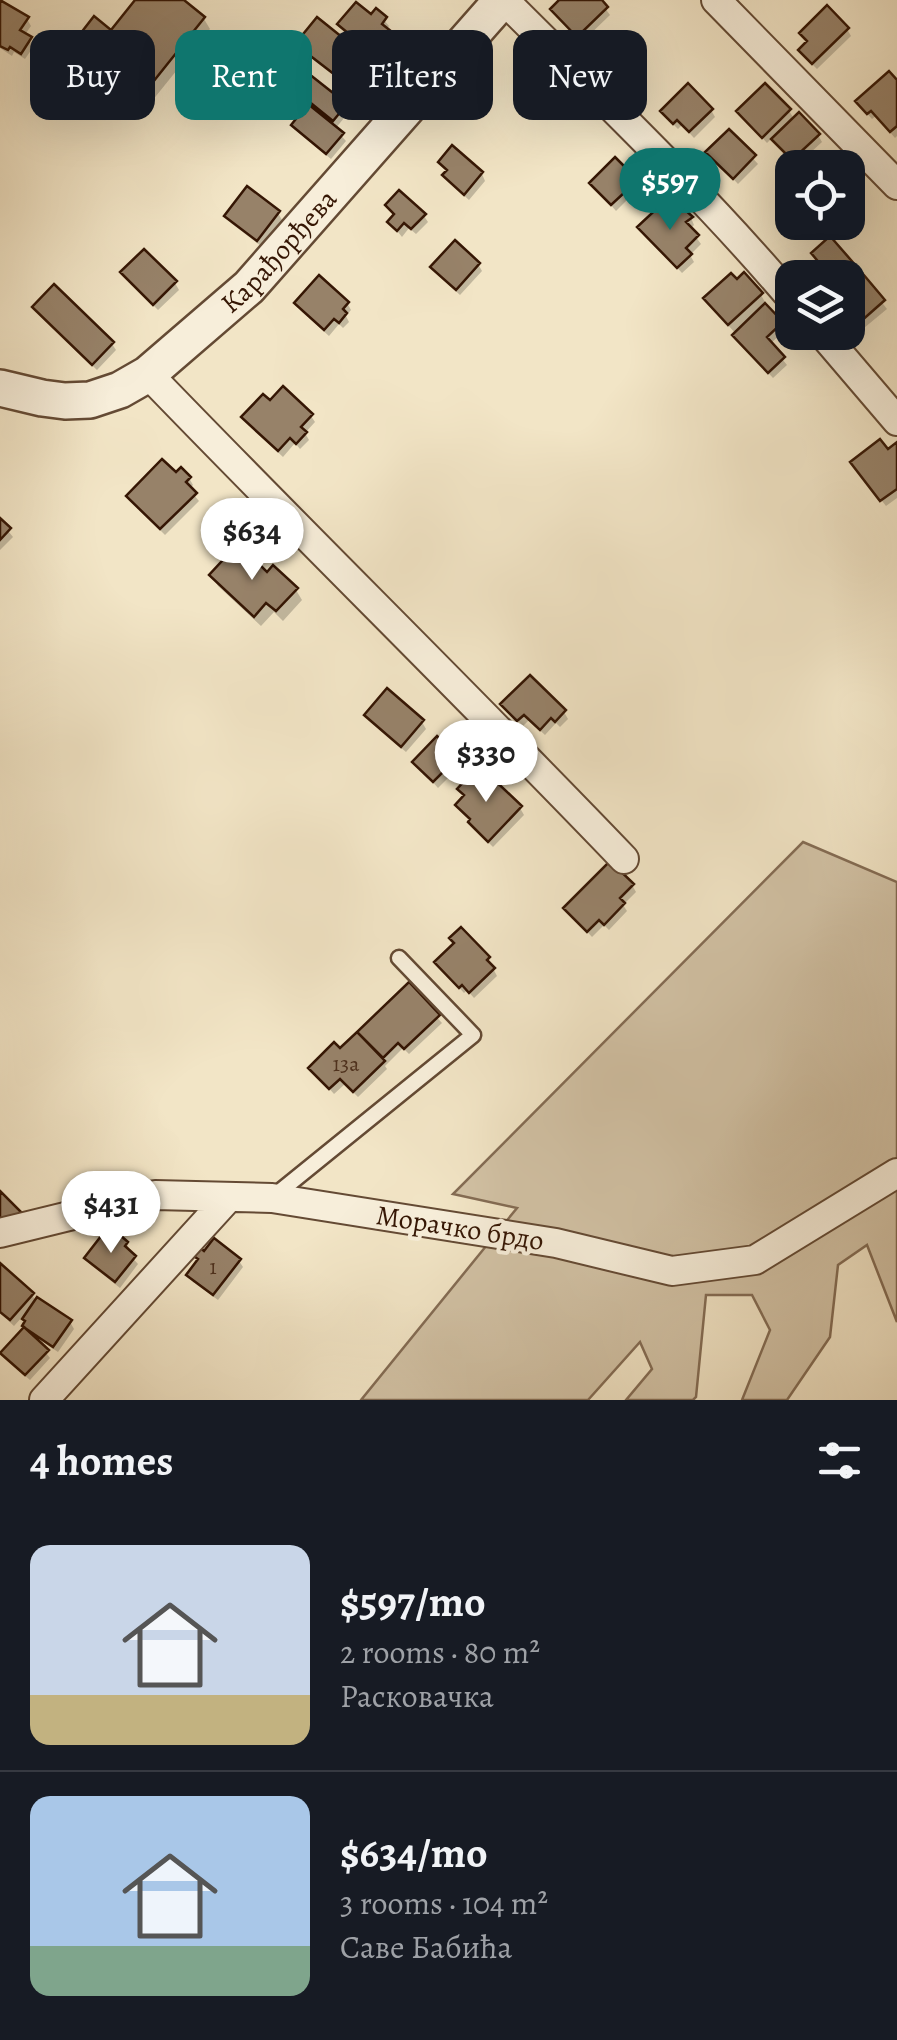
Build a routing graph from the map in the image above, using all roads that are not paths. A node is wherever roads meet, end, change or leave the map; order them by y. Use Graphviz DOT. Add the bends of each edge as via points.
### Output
graph roads {
  1 [pos="503,0"];
  2 [pos="716,0"];
  3 [pos="897,185"];
  4 [pos="775,279"];
  5 [pos="836,350"];
  6 [pos="148,374"];
  7 [pos="0,388"];
  8 [pos="897,421"];
  9 [pos="624,859"];
  10 [pos="398,958"];
  11 [pos="897,1173"];
  12 [pos="228,1198"];
  13 [pos="272,1198"];
  14 [pos="0,1233"];
  15 [pos="44,1400"];
  1 -- 4 [label="street"];
  1 -- 6 [label="street, Карађорђева" via="249,287"];
  2 -- 3 [label="street"];
  5 -- 8 [label="street"];
  6 -- 7 [label="street, Карађорђева" via="90,400"];
  6 -- 9 [label="street"];
  10 -- 13 [label="lane" via="473,1036"];
  11 -- 13 [label="street, Морачко брдо" via="755,1260 672,1272 556,1243"];
  12 -- 13 [label="street, Морачко брдо"];
  12 -- 14 [label="street, Морачко брдо" via="155,1195"];
  12 -- 15 [label="street"];
}
